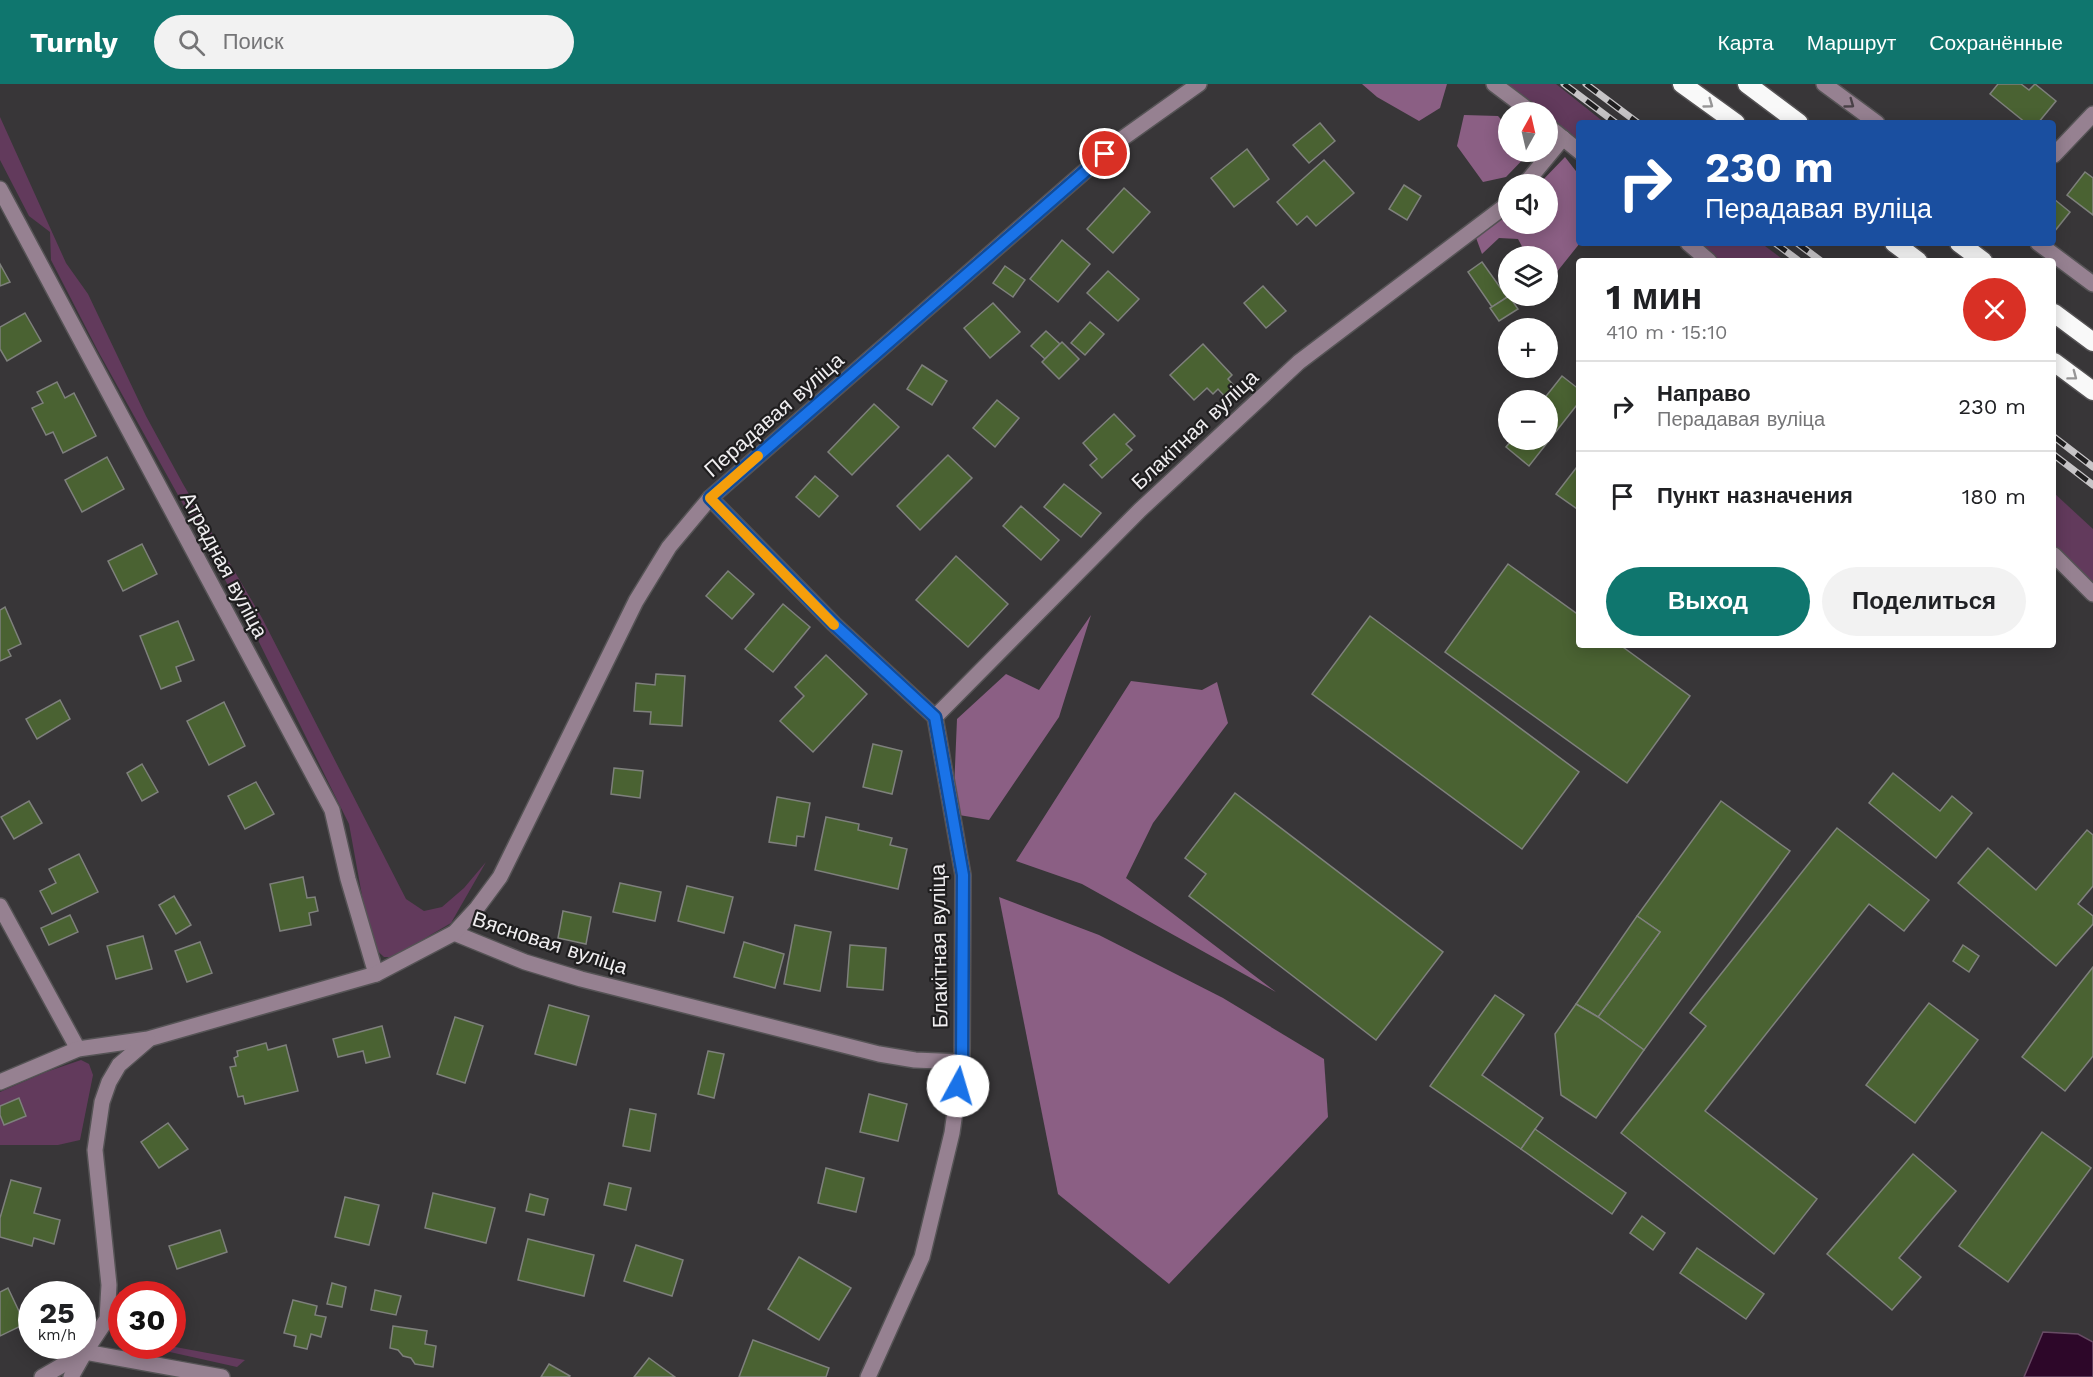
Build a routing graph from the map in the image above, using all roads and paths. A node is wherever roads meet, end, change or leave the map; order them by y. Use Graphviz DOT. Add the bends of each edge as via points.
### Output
graph roads {
  1 [pos="1199,84"];
  2 [pos="1494,84"];
  3 [pos="1682,84"];
  4 [pos="1747,84"];
  5 [pos="1824,84"];
  6 [pos="1518,102"];
  7 [pos="2093,114"];
  8 [pos="1732,120"];
  9 [pos="1795,120"];
  10 [pos="1873,120"];
  11 [pos="1558,134"];
  12 [pos="1563,138"];
  13 [pos="1576,149"];
  14 [pos="2056,154"];
  15 [pos="1533,174"];
  16 [pos="0,189"];
  17 [pos="1498,211"];
  18 [pos="1692,246"];
  19 [pos="1898,246"];
  20 [pos="1963,246"];
  21 [pos="2042,246"];
  22 [pos="1706,258"];
  23 [pos="1914,258"];
  24 [pos="1979,258"];
  25 [pos="2093,284"];
  26 [pos="2056,314"];
  27 [pos="2093,342"];
  28 [pos="2056,363"];
  29 [pos="2093,391"];
  30 [pos="710,498"];
  31 [pos="2056,557"];
  32 [pos="2093,594"];
  33 [pos="935,717"];
  34 [pos="0,906"];
  35 [pos="454,933"];
  36 [pos="376,974"];
  37 [pos="148,1039"];
  38 [pos="78,1049"];
  39 [pos="962,1062"];
  40 [pos="0,1082"];
  41 [pos="96,1336"];
  42 [pos="96,1354"];
  43 [pos="73,1359"];
  44 [pos="81,1359"];
  45 [pos="42,1377"];
  46 [pos="71,1377"];
  47 [pos="222,1377"];
  48 [pos="868,1377"];
  1 -- 30 [label="street, Перадавая вуліца" via="1123,138"];
  2 -- 6 [label="street"];
  3 -- 8 [label="highway, one-way"];
  4 -- 9 [label="highway"];
  5 -- 10 [label="street, one-way"];
  7 -- 14 [label="street"];
  11 -- 12 [label="street"];
  12 -- 13 [label="street"];
  12 -- 15 [label="street"];
  16 -- 36 [label="street, Атрадная вуліца" via="332,810"];
  17 -- 33 [label="street, Блакітная вуліца" via="1299,362 1140,510"];
  18 -- 22 [label="street"];
  19 -- 23 [label="highway"];
  20 -- 24 [label="highway"];
  21 -- 25 [label="street"];
  26 -- 27 [label="highway"];
  28 -- 29 [label="highway, one-way"];
  30 -- 33 [label="street" via="834,624"];
  30 -- 35 [label="street, Перадавая вуліца" via="669,547 636,601 501,877"];
  31 -- 32 [label="street"];
  33 -- 39 [label="street, Блакітная вуліца" via="963,875"];
  34 -- 38 [label="street"];
  35 -- 36 [label="street, Вясновая вуліца"];
  35 -- 39 [label="street, Вясновая вуліца" via="525,962 663,1001 879,1054"];
  36 -- 37 [label="street, Вясновая вуліца"];
  37 -- 38 [label="street, Вясновая вуліца"];
  37 -- 41 [label="street" via="119,1065 102,1102 95,1150 109,1285 107,1319"];
  38 -- 40 [label="street, Вясновая вуліца"];
  39 -- 48 [label="street, Блакітная вуліца" via="952,1133 922,1257"];
  42 -- 47 [label="street"];
  43 -- 45 [label="street"];
  44 -- 46 [label="street"];
}
